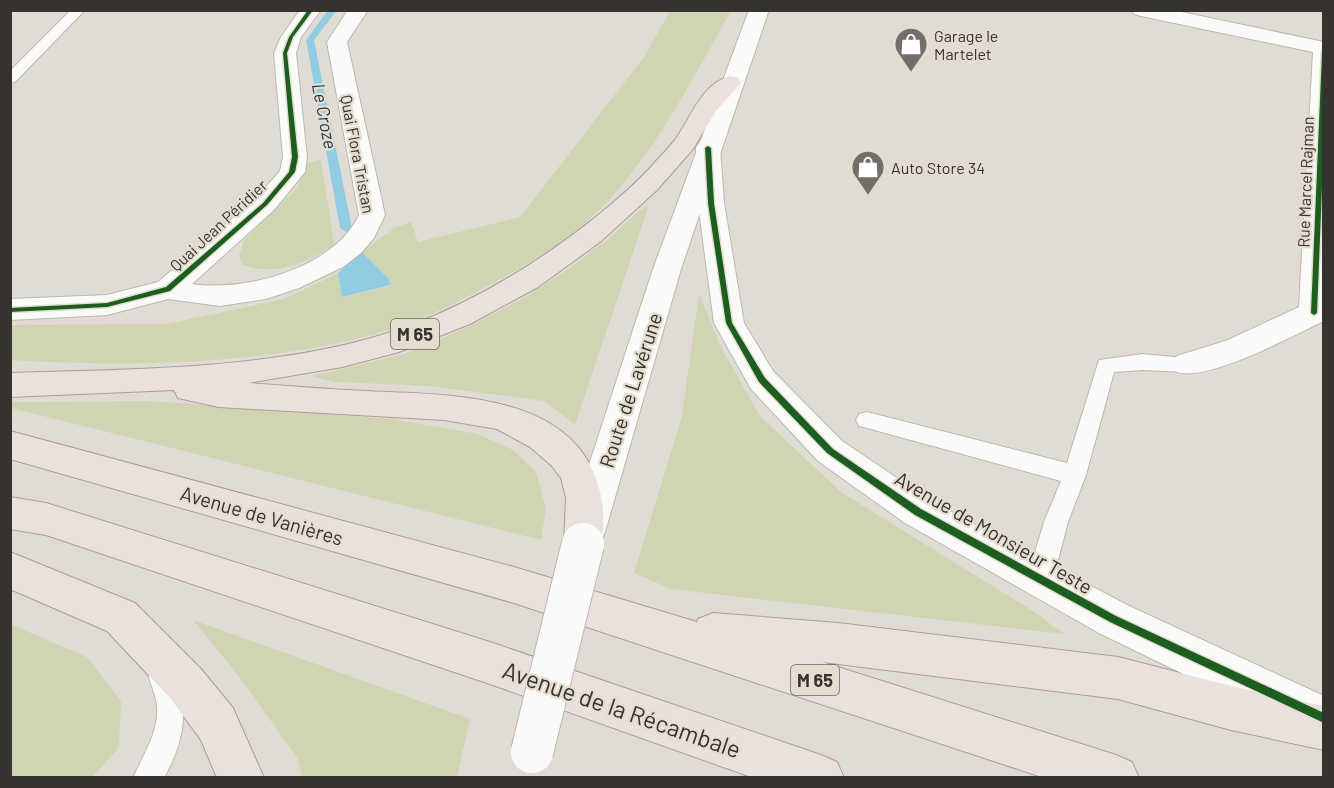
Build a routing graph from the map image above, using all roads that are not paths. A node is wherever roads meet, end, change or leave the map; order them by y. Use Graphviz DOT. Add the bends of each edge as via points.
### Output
graph roads {
  1 [pos="79,10"];
  2 [pos="311,10"];
  3 [pos="358,10"];
  4 [pos="759,10"];
  5 [pos="1141,10"];
  6 [pos="1323,50"];
  7 [pos="10,79"];
  8 [pos="730,83"];
  9 [pos="708,148"];
  10 [pos="168,289"];
  11 [pos="10,310"];
  12 [pos="1319,314"];
  13 [pos="1188,364"];
  14 [pos="141,381"];
  15 [pos="10,385"];
  16 [pos="867,420"];
  17 [pos="10,446"];
  18 [pos="1075,475"];
  19 [pos="10,513"];
  20 [pos="583,544"];
  21 [pos="10,570"];
  22 [pos="1040,579"];
  23 [pos="660,630"];
  24 [pos="156,654"];
  25 [pos="1323,718"];
  26 [pos="1323,728"];
  27 [pos="529,765"];
  28 [pos="148,777"];
  29 [pos="241,777"];
  30 [pos="821,777"];
  31 [pos="1116,777"];
  1 -- 7 [label="lane"];
  2 -- 10 [label="street, Quai Jean Péridier" via="291,37 285,53 295,157 292,172 265,204"];
  3 -- 10 [label="street, Quai Flora Tristan" via="337,42 372,215 363,236 332,261 306,274 248,293 204,295"];
  4 -- 8 [label="street, Route de Lavérune"];
  5 -- 6 [label="street"];
  6 -- 12 [label="street, Rue Marcel Rajman"];
  8 -- 9 [label="street, Route de Lavérune"];
  8 -- 14 [label="main road, M 65" via="648,184 584,240 532,278 459,317 388,344 293,366"];
  9 -- 20 [label="street, Route de Lavérune" via="623,404"];
  9 -- 22 [label="street, Avenue de Monsieur Teste" via="711,203 729,323 762,380 830,451 918,512"];
  10 -- 11 [label="street" via="107,305"];
  12 -- 13 [label="street, Rue Marcel Rajman" via="1239,348"];
  13 -- 18 [label="lane" via="1106,365"];
  14 -- 15 [label="main road, M 65"];
  14 -- 20 [label="main road, M 65" via="219,394 444,407 504,417 542,437 577,473 584,498"];
  16 -- 18 [label="lane"];
  17 -- 23 [label="main road, Avenue de Vanières / M 65" via="514,585"];
  18 -- 22 [label="lane" via="1056,522"];
  19 -- 30 [label="main road, Avenue de la Récambale" via="46,519 490,663"];
  20 -- 27 [label="street, Route de Lavérune, bridge"];
  21 -- 24 [label="main road" via="121,617"];
  22 -- 25 [label="street, Avenue de Monsieur Teste" via="1113,619"];
  23 -- 26 [label="main road" via="838,643 1118,678"];
  23 -- 31 [label="main road, M 65"];
  24 -- 28 [label="lane" via="171,708 163,751"];
  24 -- 29 [label="main road" via="217,724"];
}
